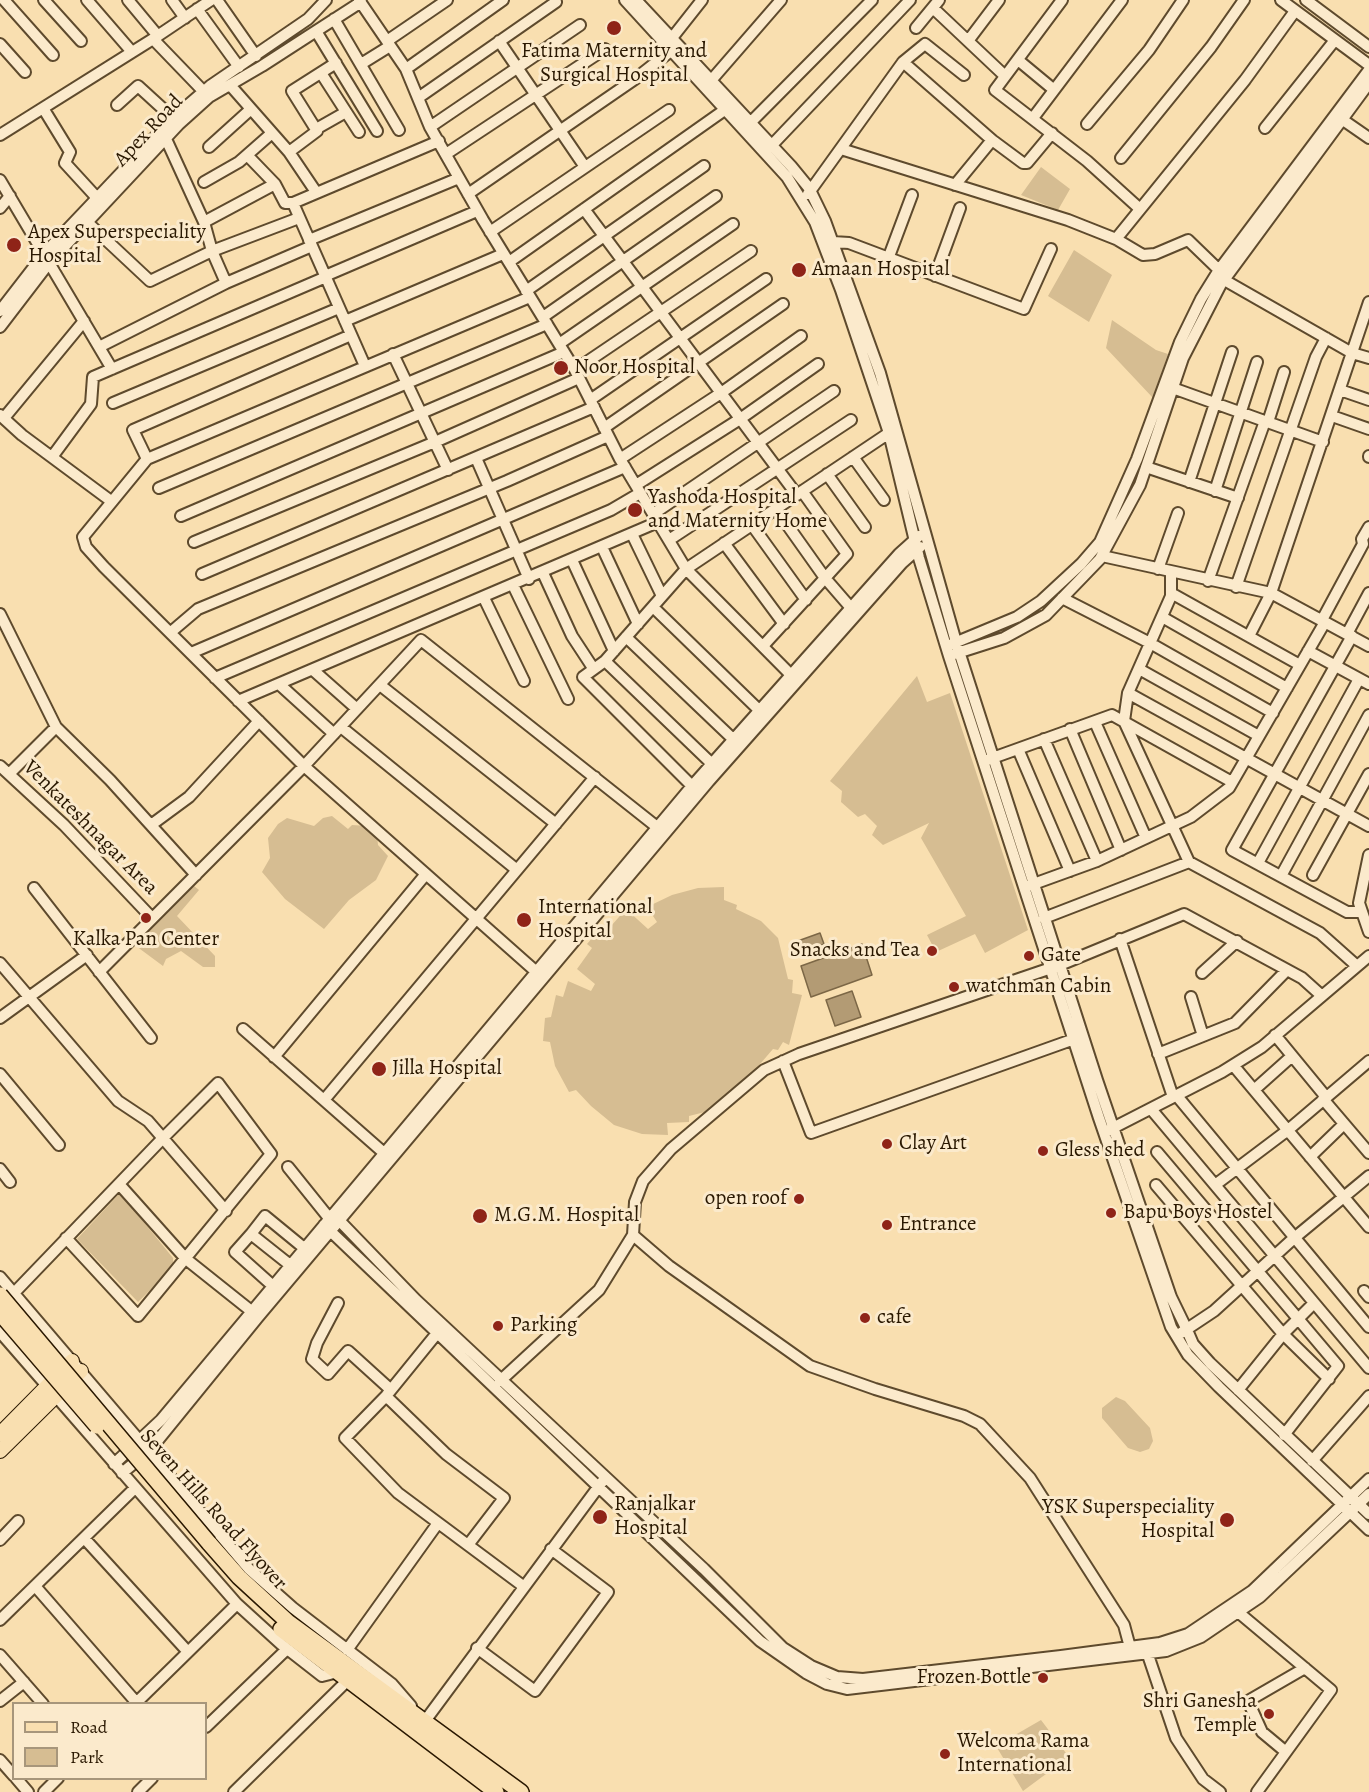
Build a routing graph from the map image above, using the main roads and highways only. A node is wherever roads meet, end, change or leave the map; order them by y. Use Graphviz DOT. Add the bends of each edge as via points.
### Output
graph roads {
  1 [pos="7,1294"];
  2 [pos="0,1313"];
  3 [pos="77,1366"];
  4 [pos="51,1391"];
  5 [pos="0,1434"];
  6 [pos="0,1451"];
  7 [pos="496,1792"];
  8 [pos="521,1792"];
  1 -- 8 [label="highway, Seven Hills Road Flyover, bridge" via="239,1577 288,1622"];
  2 -- 7 [label="highway, Seven Hills Road Flyover, bridge" via="234,1585 285,1632"];
  3 -- 4 [label="main road"];
  4 -- 5 [label="main road"];
  4 -- 6 [label="main road"];
}
